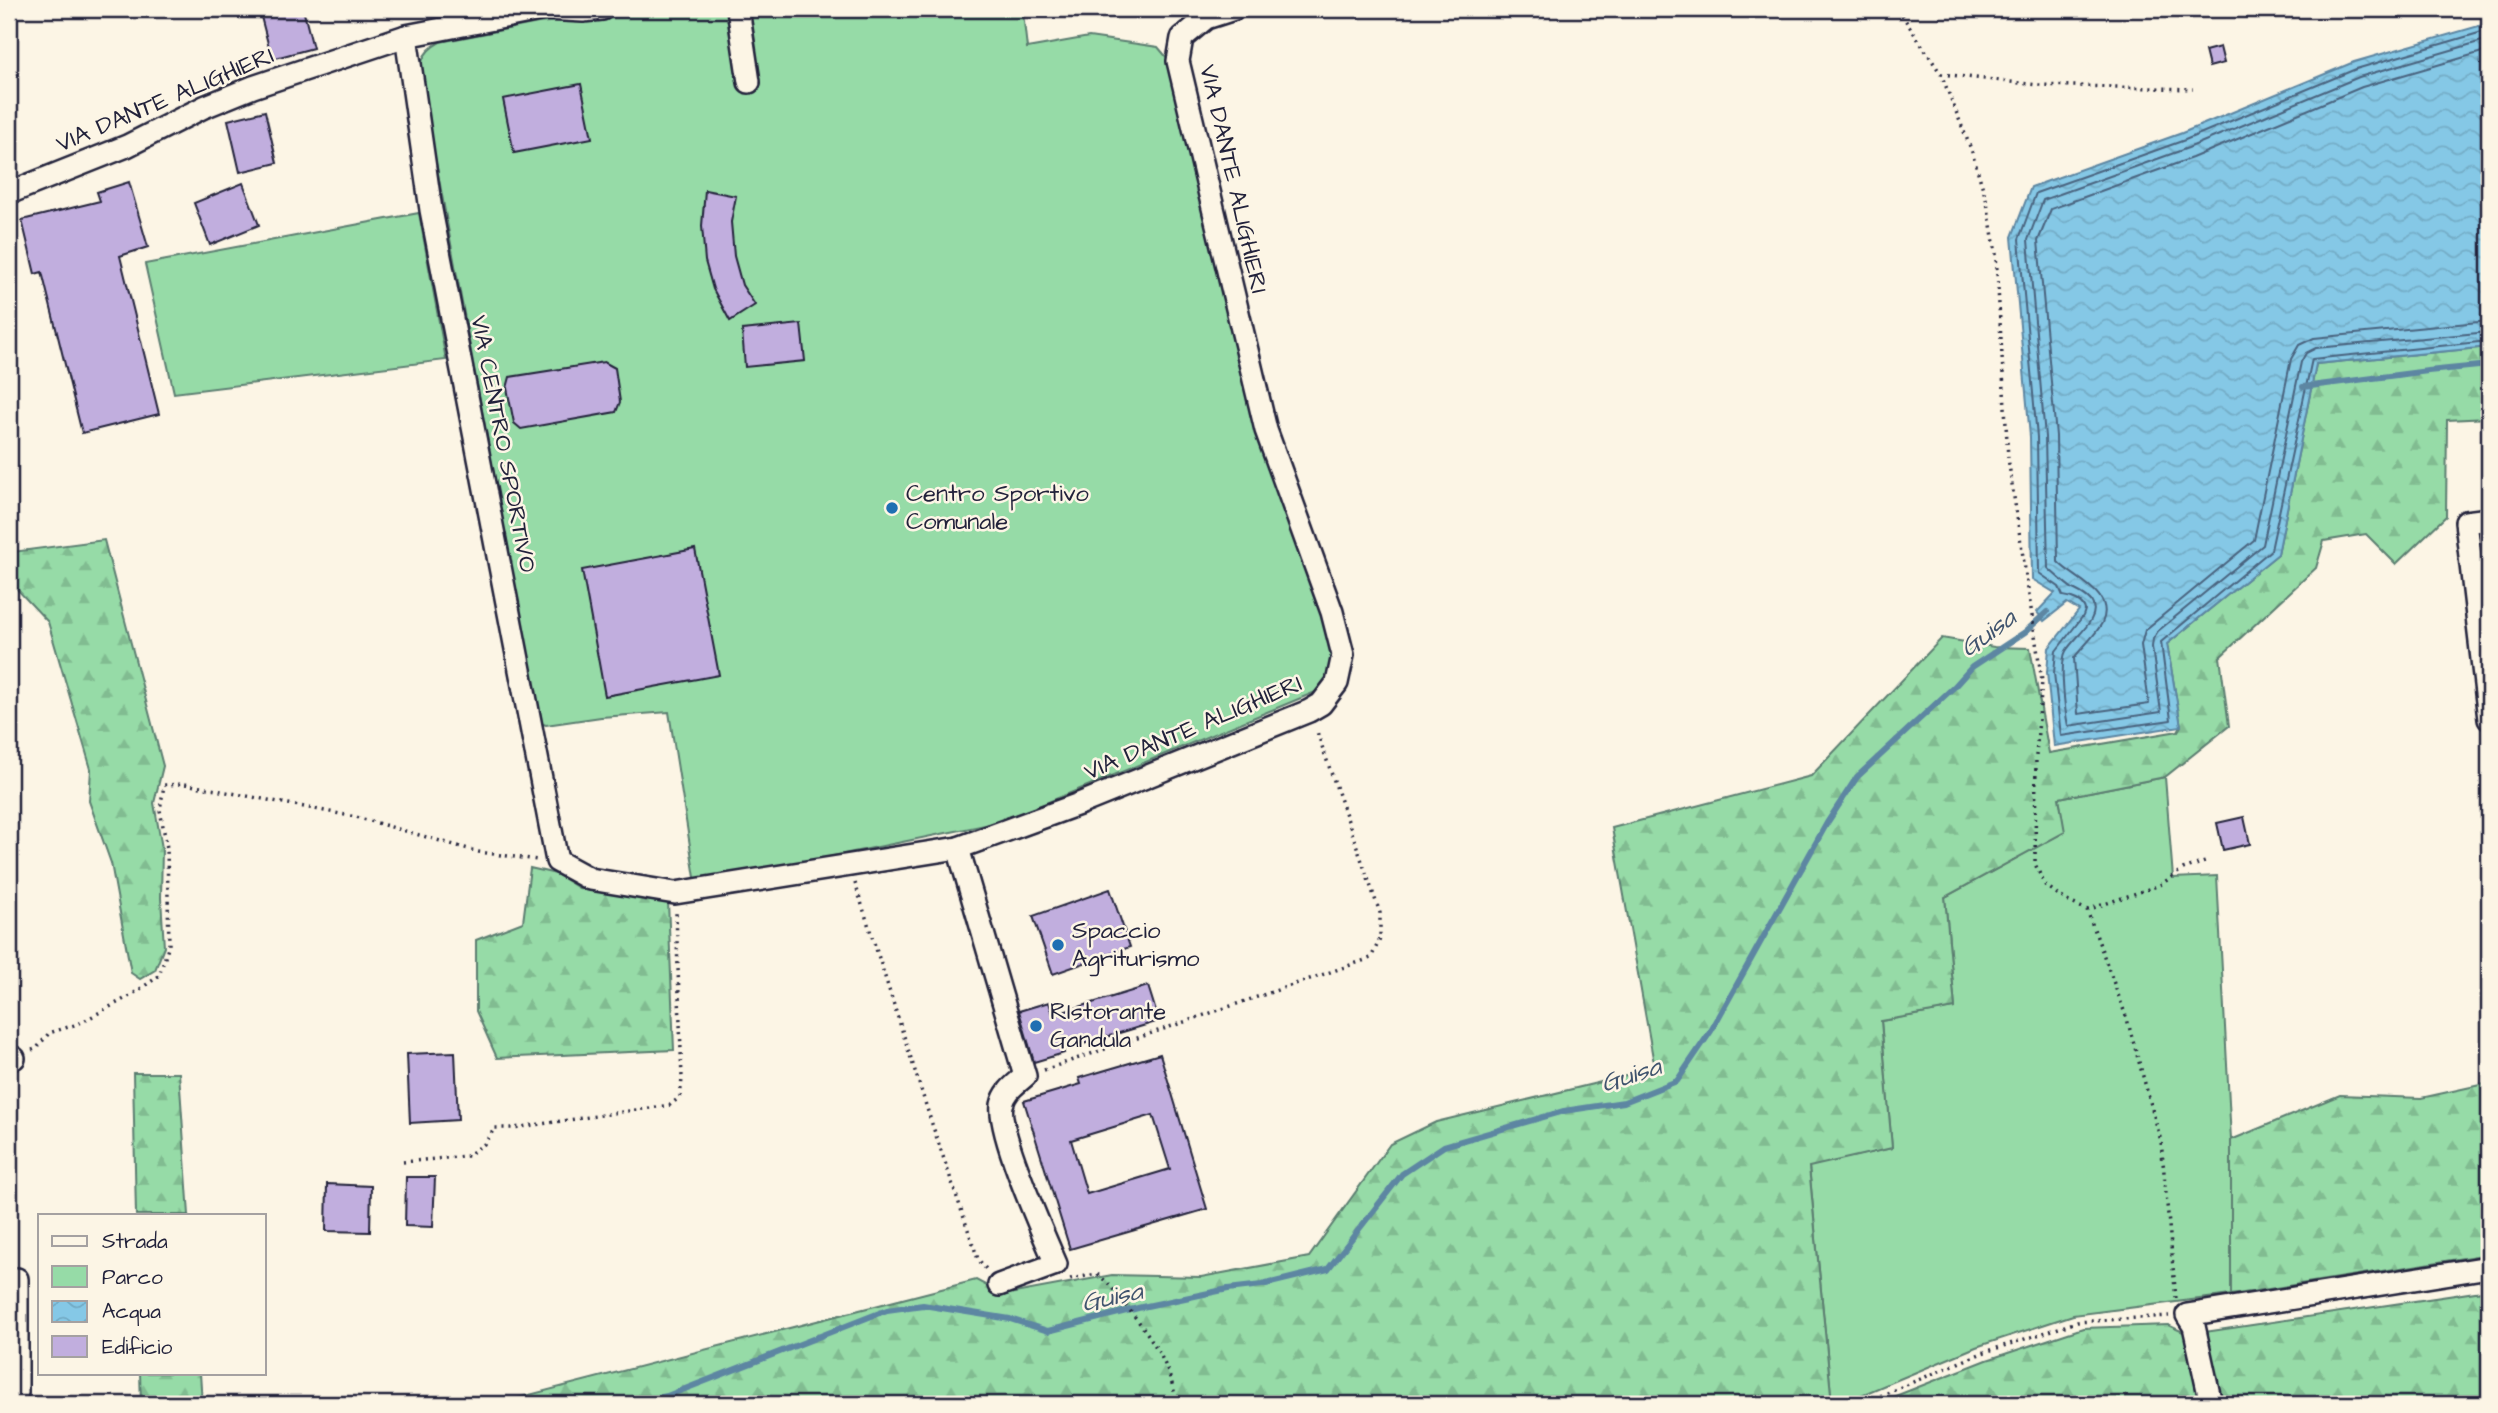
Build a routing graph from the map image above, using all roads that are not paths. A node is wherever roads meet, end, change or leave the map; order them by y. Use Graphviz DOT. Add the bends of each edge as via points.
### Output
graph roads {
  1 [pos="545,9"];
  2 [pos="602,9"];
  3 [pos="738,9"];
  4 [pos="1234,9"];
  5 [pos="406,36"];
  6 [pos="749,82"];
  7 [pos="9,193"];
  8 [pos="2489,519"];
  9 [pos="2489,719"];
  10 [pos="958,848"];
  11 [pos="557,861"];
  12 [pos="2489,1267"];
  13 [pos="17,1279"];
  14 [pos="999,1285"];
  15 [pos="9,1393"];
  16 [pos="2211,1404"];
  1 -- 2 [label="street, VIA DANTE ALIGHIERI"];
  1 -- 5 [label="street, VIA DANTE ALIGHIERI"];
  3 -- 6 [label="street"];
  4 -- 10 [label="street, VIA DANTE ALIGHIERI" via="1206,18 1182,37 1178,61 1266,430 1332,612 1343,655 1337,683 1321,704 1309,711"];
  5 -- 7 [label="street, VIA DANTE ALIGHIERI" via="240,92 127,146"];
  5 -- 11 [label="street, VIA CENTRO SPORTIVO" via="431,210"];
  8 -- 9 [label="street" via="2466,522"];
  10 -- 11 [label="street, VIA DANTE ALIGHIERI" via="675,893 590,879"];
  10 -- 14 [label="street" via="1025,1076 1006,1093 1001,1109 1007,1136 1056,1264"];
  12 -- 16 [label="street" via="2187,1315 2194,1326"];
  13 -- 15 [label="street" via="17,1393"];
}
